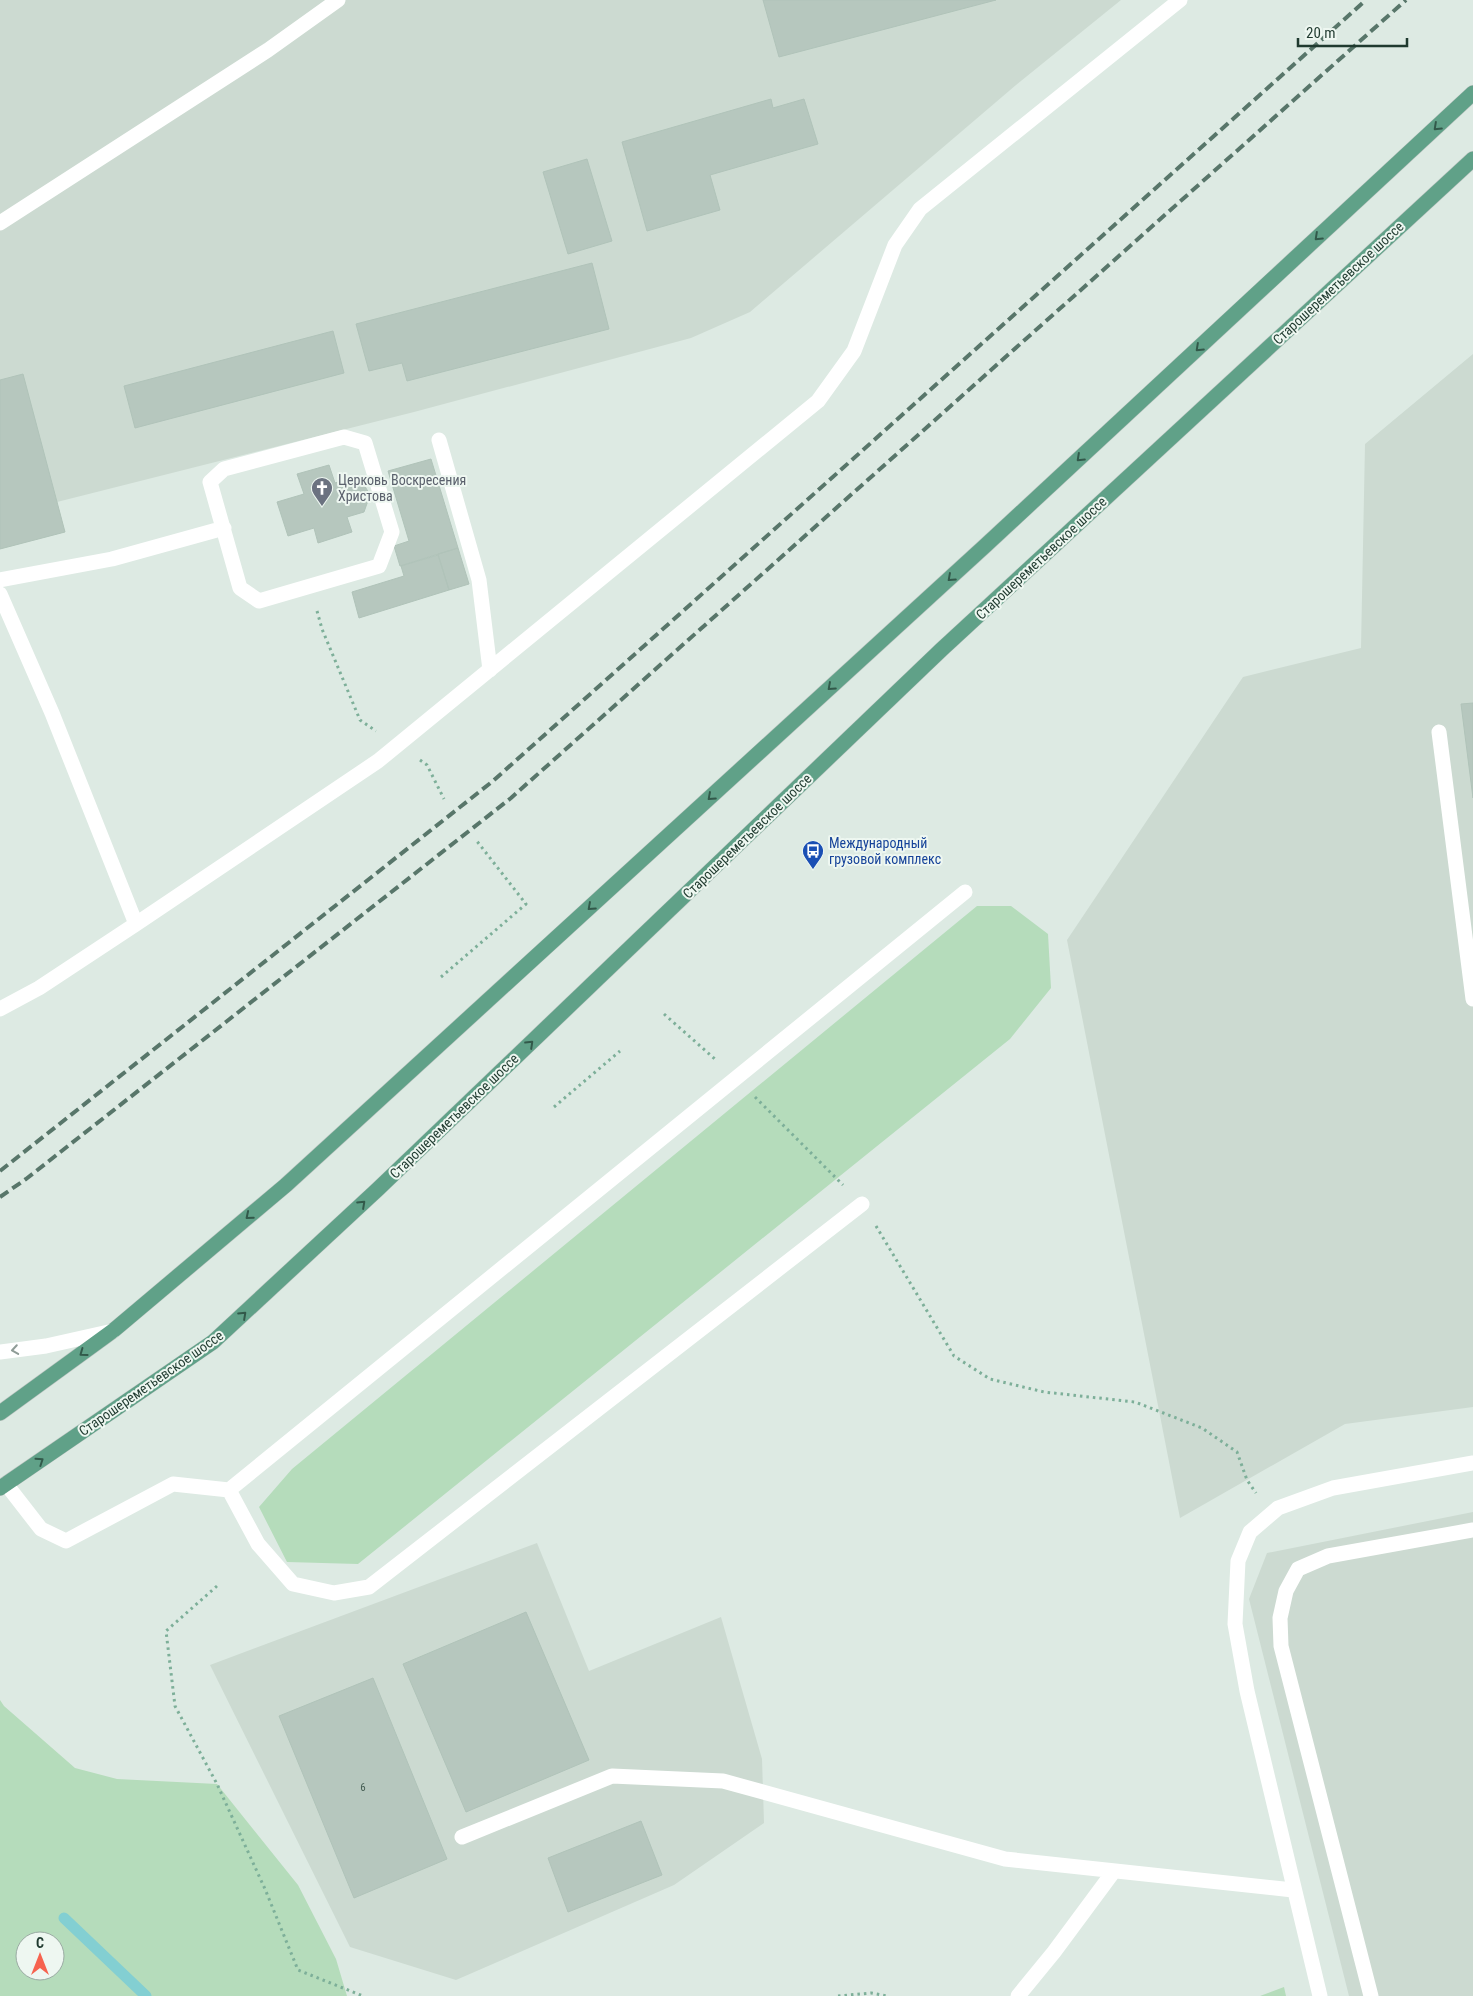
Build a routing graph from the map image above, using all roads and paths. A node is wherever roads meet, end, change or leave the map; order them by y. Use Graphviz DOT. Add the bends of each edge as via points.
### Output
graph roads {
  1 [pos="338,0"];
  2 [pos="1180,0"];
  3 [pos="1473,93"];
  4 [pos="1473,159"];
  5 [pos="0,223"];
  6 [pos="439,440"];
  7 [pos="224,528"];
  8 [pos="0,580"];
  9 [pos="310,586"];
  10 [pos="0,594"];
  11 [pos="490,670"];
  12 [pos="1439,732"];
  13 [pos="398,746"];
  14 [pos="444,800"];
  15 [pos="476,840"];
  16 [pos="965,892"];
  17 [pos="136,924"];
  18 [pos="441,977"];
  19 [pos="1473,999"];
  20 [pos="0,1008"];
  21 [pos="664,1014"];
  22 [pos="620,1051"];
  23 [pos="736,1078"];
  24 [pos="554,1107"];
  25 [pos="862,1204"];
  26 [pos="114,1330"];
  27 [pos="0,1352"];
  28 [pos="0,1413"];
  29 [pos="1473,1463"];
  30 [pos="3,1486"];
  31 [pos="229,1490"];
  32 [pos="1270,1515"];
  33 [pos="1473,1530"];
  34 [pos="217,1586"];
  35 [pos="462,1837"];
  36 [pos="1114,1871"];
  37 [pos="1293,1890"];
  38 [pos="363,1996"];
  39 [pos="838,1996"];
  40 [pos="887,1996"];
  41 [pos="1018,1996"];
  42 [pos="1320,1996"];
  43 [pos="1371,1996"];
  1 -- 5 [label="street" via="268,50"];
  2 -- 11 [label="street" via="920,208 895,245 854,351 818,402"];
  3 -- 26 [label="main road, one-way" via="979,551 286,1185"];
  30 -- 4 [label="main road, Старошереметьевское шоссе, one-way" via="213,1342 378,1189 941,650"];
  6 -- 11 [label="street" via="480,580"];
  7 -- 8 [label="street" via="112,559"];
  7 -- 9 [label="street" via="240,588 259,601"];
  7 -- 9 [label="street" via="210,482 224,469 344,437 365,443 392,532 379,566"];
  9 -- 13 [label="path" via="322,629 360,720"];
  10 -- 17 [label="street" via="52,713"];
  11 -- 13 [label="street"];
  12 -- 19 [label="street"];
  13 -- 14 [label="path" via="428,765"];
  13 -- 17 [label="street"];
  15 -- 18 [label="path" via="526,904"];
  16 -- 23 [label="street"];
  17 -- 20 [label="street" via="38,988"];
  21 -- 23 [label="path"];
  22 -- 24 [label="path"];
  23 -- 25 [label="path"];
  23 -- 31 [label="street"];
  25 -- 31 [label="street" via="369,1587 334,1593 293,1584 258,1544"];
  25 -- 32 [label="path" via="954,1356 990,1380 1044,1392 1134,1402 1202,1428 1237,1452 1248,1480"];
  26 -- 27 [label="street, one-way" via="46,1346"];
  26 -- 28 [label="main road, one-way"];
  29 -- 32 [label="street" via="1333,1488 1278,1508"];
  30 -- 31 [label="street" via="41,1529 66,1542 173,1484"];
  32 -- 37 [label="street" via="1250,1532 1238,1561 1235,1624 1247,1691"];
  33 -- 43 [label="street" via="1328,1556 1298,1569 1286,1591 1280,1618 1281,1646"];
  34 -- 38 [label="path" via="166,1631 175,1706 218,1784 298,1970"];
  35 -- 36 [label="street" via="612,1776 723,1781 1005,1859"];
  36 -- 37 [label="street"];
  36 -- 41 [label="street"];
  37 -- 42 [label="street"];
  39 -- 40 [label="path"];
}
